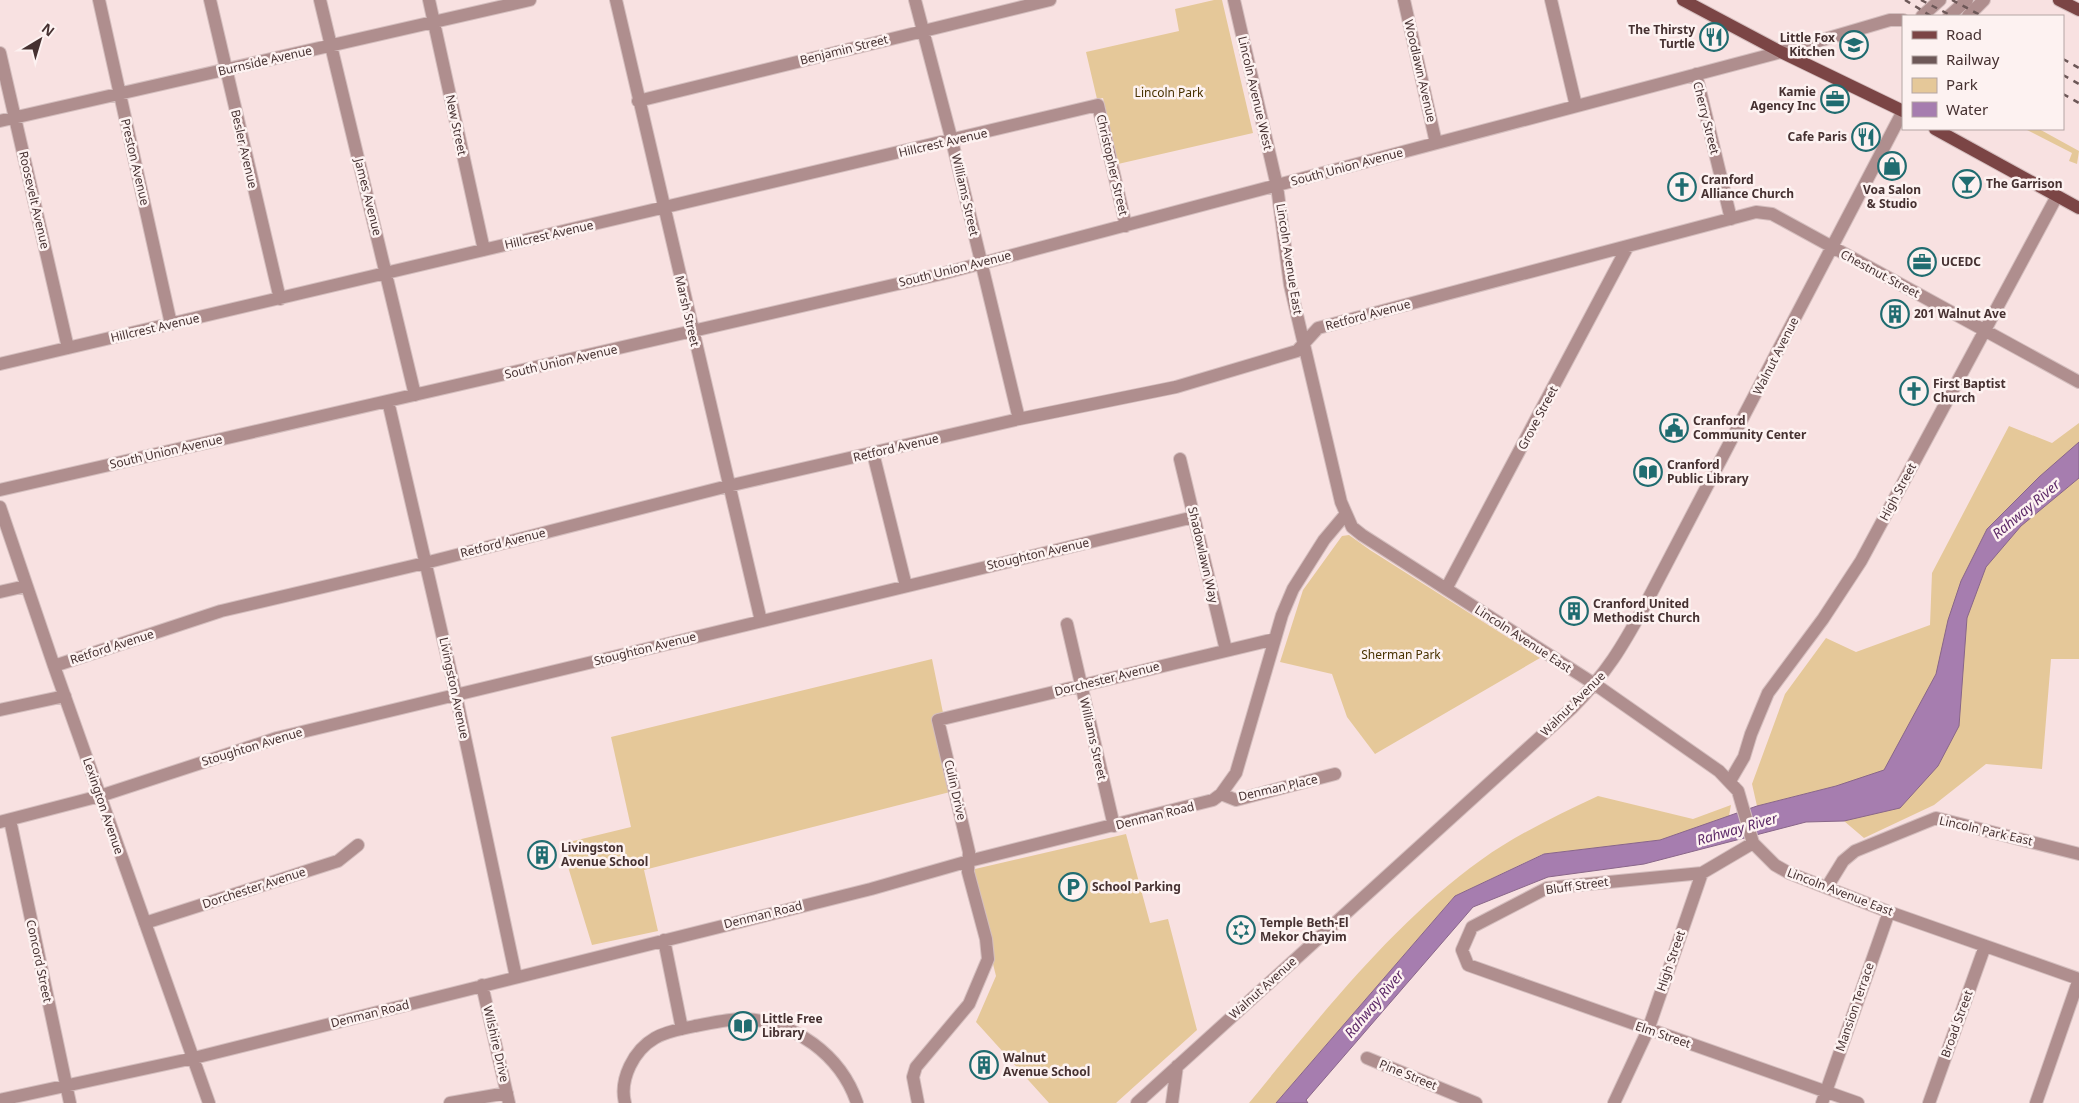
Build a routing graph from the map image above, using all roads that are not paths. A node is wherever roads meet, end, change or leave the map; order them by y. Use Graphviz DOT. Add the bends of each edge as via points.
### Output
graph roads {
  1 [pos="99,0"];
  2 [pos="210,0"];
  3 [pos="320,0"];
  4 [pos="429,0"];
  5 [pos="530,0"];
  6 [pos="616,0"];
  7 [pos="916,0"];
  8 [pos="1050,0"];
  9 [pos="1234,0"];
  10 [pos="1404,0"];
  11 [pos="1551,0"];
  12 [pos="1683,0"];
  13 [pos="1940,0"];
  14 [pos="1967,0"];
  15 [pos="1984,0"];
  16 [pos="2058,0"];
  17 [pos="2079,10"];
  18 [pos="1923,15"];
  19 [pos="1951,15"];
  20 [pos="1969,15"];
  21 [pos="1902,20"];
  22 [pos="434,22"];
  23 [pos="923,30"];
  24 [pos="330,46"];
  25 [pos="1781,52"];
  26 [pos="0,53"];
  27 [pos="226,70"];
  28 [pos="1696,74"];
  29 [pos="120,94"];
  30 [pos="638,101"];
  31 [pos="1098,105"];
  32 [pos="1576,106"];
  33 [pos="1902,111"];
  34 [pos="1902,113"];
  35 [pos="15,118"];
  36 [pos="0,121"];
  37 [pos="1937,130"];
  38 [pos="952,141"];
  39 [pos="1436,143"];
  40 [pos="1277,186"];
  41 [pos="2057,196"];
  42 [pos="663,208"];
  43 [pos="2079,208"];
  44 [pos="1732,219"];
  45 [pos="1126,226"];
  46 [pos="1628,246"];
  47 [pos="1832,248"];
  48 [pos="484,250"];
  49 [pos="981,263"];
  50 [pos="387,273"];
  51 [pos="280,299"];
  52 [pos="171,324"];
  53 [pos="1985,330"];
  54 [pos="692,332"];
  55 [pos="1304,342"];
  56 [pos="68,348"];
  57 [pos="0,364"];
  58 [pos="2079,382"];
  59 [pos="415,395"];
  60 [pos="388,401"];
  61 [pos="1020,419"];
  62 [pos="874,453"];
  63 [pos="1180,459"];
  64 [pos="728,486"];
  65 [pos="0,490"];
  66 [pos="0,507"];
  67 [pos="1345,515"];
  68 [pos="1194,517"];
  69 [pos="425,563"];
  70 [pos="26,586"];
  71 [pos="906,586"];
  72 [pos="1446,589"];
  73 [pos="0,592"];
  74 [pos="761,621"];
  75 [pos="1067,624"];
  76 [pos="1275,639"];
  77 [pos="1226,650"];
  78 [pos="54,666"];
  79 [pos="1080,685"];
  80 [pos="1596,685"];
  81 [pos="456,695"];
  82 [pos="65,696"];
  83 [pos="0,710"];
  84 [pos="938,720"];
  85 [pos="1335,774"];
  86 [pos="1730,781"];
  87 [pos="1222,794"];
  88 [pos="100,796"];
  89 [pos="5,821"];
  90 [pos="1114,826"];
  91 [pos="1753,841"];
  92 [pos="358,845"];
  93 [pos="2079,854"];
  94 [pos="969,861"];
  95 [pos="1702,873"];
  96 [pos="1826,887"];
  97 [pos="1888,912"];
  98 [pos="145,923"];
  99 [pos="664,940"];
  100 [pos="1985,946"];
  101 [pos="1468,966"];
  102 [pos="516,977"];
  103 [pos="2079,979"];
  104 [pos="482,985"];
  105 [pos="682,1029"];
  106 [pos="1648,1030"];
  107 [pos="194,1058"];
  108 [pos="1367,1058"];
  109 [pos="1177,1066"];
  110 [pos="66,1086"];
  111 [pos="1824,1097"];
  112 [pos="508,1098"];
  113 [pos="0,1100"];
  114 [pos="70,1103"];
  115 [pos="209,1103"];
  116 [pos="450,1103"];
  117 [pos="625,1103"];
  118 [pos="857,1103"];
  119 [pos="918,1103"];
  120 [pos="1137,1103"];
  121 [pos="1172,1103"];
  122 [pos="1476,1103"];
  123 [pos="1614,1103"];
  124 [pos="1858,1103"];
  125 [pos="1929,1103"];
  126 [pos="2036,1103"];
  1 -- 29 [label="street, Preston Avenue"];
  2 -- 27 [label="street, Besler Avenue"];
  3 -- 24 [label="street, James Avenue"];
  4 -- 22 [label="street, New Street"];
  5 -- 22 [label="street, Burnside Avenue"];
  6 -- 30 [label="street, Marsh Street"];
  7 -- 23 [label="street, Williams Street"];
  8 -- 23 [label="street, Benjamin Street"];
  9 -- 40 [label="street, Lincoln Avenue West"];
  10 -- 39 [label="street, Woodlawn Avenue"];
  11 -- 32 [label="street"];
  12 -- 25 [label="main road"];
  13 -- 18 [label="street"];
  14 -- 19 [label="street"];
  15 -- 20 [label="street"];
  16 -- 17 [label="main road"];
  21 -- 25 [label="street, South Union Avenue" via="1890,20"];
  22 -- 24 [label="street, Burnside Avenue"];
  22 -- 48 [label="street, New Street"];
  23 -- 30 [label="street, Benjamin Street"];
  23 -- 38 [label="street, Williams Street"];
  24 -- 27 [label="street, Burnside Avenue"];
  24 -- 50 [label="street, James Avenue"];
  25 -- 28 [label="street, South Union Avenue"];
  25 -- 33 [label="main road"];
  26 -- 35 [label="street, Roosevelt Avenue"];
  27 -- 29 [label="street, Burnside Avenue"];
  27 -- 51 [label="street, Besler Avenue"];
  28 -- 32 [label="street, South Union Avenue"];
  28 -- 44 [label="street, Cherry Street"];
  29 -- 35 [label="street, Burnside Avenue"];
  29 -- 52 [label="street, Preston Avenue"];
  30 -- 42 [label="street, Marsh Street"];
  31 -- 38 [label="street, Hillcrest Avenue"];
  31 -- 45 [label="street, Christopher Street"];
  32 -- 39 [label="street, South Union Avenue"];
  34 -- 47 [label="street, Walnut Avenue"];
  35 -- 36 [label="street, Burnside Avenue"];
  35 -- 56 [label="street, Roosevelt Avenue"];
  37 -- 41 [label="main road"];
  38 -- 42 [label="street, Hillcrest Avenue"];
  38 -- 49 [label="street, Williams Street"];
  39 -- 40 [label="street, South Union Avenue"];
  40 -- 45 [label="street, South Union Avenue"];
  40 -- 55 [label="street, Lincoln Avenue East" via="1290,285"];
  41 -- 43 [label="main road"];
  41 -- 53 [label="street, High Street"];
  42 -- 48 [label="street, Hillcrest Avenue"];
  42 -- 54 [label="street, Marsh Street"];
  44 -- 46 [label="street, Retford Avenue"];
  44 -- 47 [label="street, Chestnut Street" via="1756,212 1772,214"];
  45 -- 49 [label="street, South Union Avenue"];
  46 -- 55 [label="street, Retford Avenue" via="1318,328"];
  46 -- 72 [label="street, Grove Street"];
  47 -- 53 [label="street, Chestnut Street"];
  47 -- 80 [label="street, Walnut Avenue" via="1622,647"];
  48 -- 50 [label="street, Hillcrest Avenue"];
  49 -- 54 [label="street, South Union Avenue"];
  49 -- 61 [label="street, Williams Street"];
  50 -- 51 [label="street, Hillcrest Avenue"];
  50 -- 59 [label="street, James Avenue"];
  51 -- 52 [label="street, Hillcrest Avenue"];
  52 -- 56 [label="street, Hillcrest Avenue"];
  53 -- 58 [label="street, Chestnut Street"];
  53 -- 86 [label="street, High Street" via="1861,562 1768,692 1744,757"];
  54 -- 59 [label="street, South Union Avenue"];
  54 -- 64 [label="street, Marsh Street"];
  55 -- 61 [label="street, Retford Avenue" via="1297,351 1176,387"];
  55 -- 67 [label="street, Lincoln Avenue East"];
  56 -- 57 [label="street, Hillcrest Avenue"];
  59 -- 60 [label="street, South Union Avenue"];
  60 -- 65 [label="street, South Union Avenue"];
  60 -- 69 [label="street, Livingston Avenue"];
  61 -- 62 [label="street, Retford Avenue"];
  62 -- 64 [label="street, Retford Avenue"];
  62 -- 71 [label="street"];
  63 -- 68 [label="street, Shadowlawn Way"];
  64 -- 69 [label="street, Retford Avenue"];
  64 -- 74 [label="street, Marsh Street"];
  66 -- 70 [label="street, Lexington Avenue"];
  67 -- 72 [label="street, Lincoln Avenue East" via="1362,535"];
  67 -- 76 [label="street" via="1305,567 1293,589"];
  68 -- 71 [label="street, Stoughton Avenue"];
  68 -- 77 [label="street, Shadowlawn Way"];
  69 -- 78 [label="street, Retford Avenue" via="220,611"];
  69 -- 81 [label="street, Livingston Avenue"];
  70 -- 73 [label="street"];
  70 -- 78 [label="street, Lexington Avenue"];
  71 -- 74 [label="street, Stoughton Avenue"];
  72 -- 80 [label="street, Lincoln Avenue East"];
  74 -- 81 [label="street, Stoughton Avenue"];
  75 -- 79 [label="street, Williams Street"];
  76 -- 77 [label="street, Dorchester Avenue"];
  76 -- 87 [label="street" via="1236,772"];
  77 -- 79 [label="street, Dorchester Avenue"];
  78 -- 82 [label="street, Lexington Avenue"];
  79 -- 84 [label="street, Dorchester Avenue"];
  79 -- 90 [label="street, Williams Street"];
  80 -- 86 [label="street, Lincoln Avenue East"];
  80 -- 109 [label="street, Walnut Avenue"];
  81 -- 88 [label="street, Stoughton Avenue" via="277,738"];
  81 -- 102 [label="street, Livingston Avenue"];
  82 -- 83 [label="street"];
  82 -- 88 [label="street, Lexington Avenue"];
  84 -- 94 [label="street, Culin Drive"];
  85 -- 87 [label="street, Denman Place" via="1236,800"];
  86 -- 91 [label="street, Lincoln Avenue East" via="1743,804"];
  87 -- 90 [label="street, Denman Road" via="1204,804"];
  88 -- 89 [label="street, Stoughton Avenue"];
  88 -- 98 [label="street, Lexington Avenue"];
  89 -- 110 [label="street, Concord Street"];
  90 -- 94 [label="street, Denman Road"];
  91 -- 95 [label="street"];
  91 -- 96 [label="street, Lincoln Avenue East" via="1775,865"];
  92 -- 98 [label="street, Dorchester Avenue" via="338,861"];
  93 -- 96 [label="street, Lincoln Park East" via="1936,818 1855,851 1843,861"];
  94 -- 99 [label="street, Denman Road" via="871,889"];
  94 -- 119 [label="street, Culin Drive" via="968,872 986,938 988,960 969,1004 916,1067 913,1077"];
  95 -- 101 [label="street, Bluff Street" via="1547,888 1472,927 1462,950"];
  95 -- 106 [label="street, High Street"];
  96 -- 97 [label="street, Lincoln Avenue East"];
  97 -- 100 [label="street, Lincoln Avenue East"];
  97 -- 111 [label="street, Mansion Terrace"];
  98 -- 107 [label="street, Lexington Avenue"];
  99 -- 102 [label="street, Denman Road"];
  99 -- 105 [label="street"];
  100 -- 103 [label="street, Lincoln Avenue East"];
  100 -- 125 [label="street, Broad Street"];
  101 -- 106 [label="street, Elm Street"];
  102 -- 104 [label="street, Denman Road"];
  103 -- 126 [label="street"];
  104 -- 107 [label="street, Denman Road"];
  104 -- 112 [label="street, Wilshire Drive"];
  105 -- 117 [label="street" via="656,1038 636,1055 624,1086"];
  105 -- 118 [label="street" via="743,1019 768,1022 792,1030 813,1043 837,1066"];
  106 -- 111 [label="street, Elm Street"];
  106 -- 123 [label="street, High Street"];
  107 -- 110 [label="street, Denman Road"];
  107 -- 115 [label="street, Lexington Avenue"];
  108 -- 122 [label="street, Pine Street"];
  109 -- 120 [label="street, Walnut Avenue"];
  109 -- 121 [label="street"];
  110 -- 113 [label="street, Denman Road"];
  110 -- 114 [label="street, Concord Street"];
  111 -- 124 [label="street, Elm Street"];
  112 -- 116 [label="street"];
}
